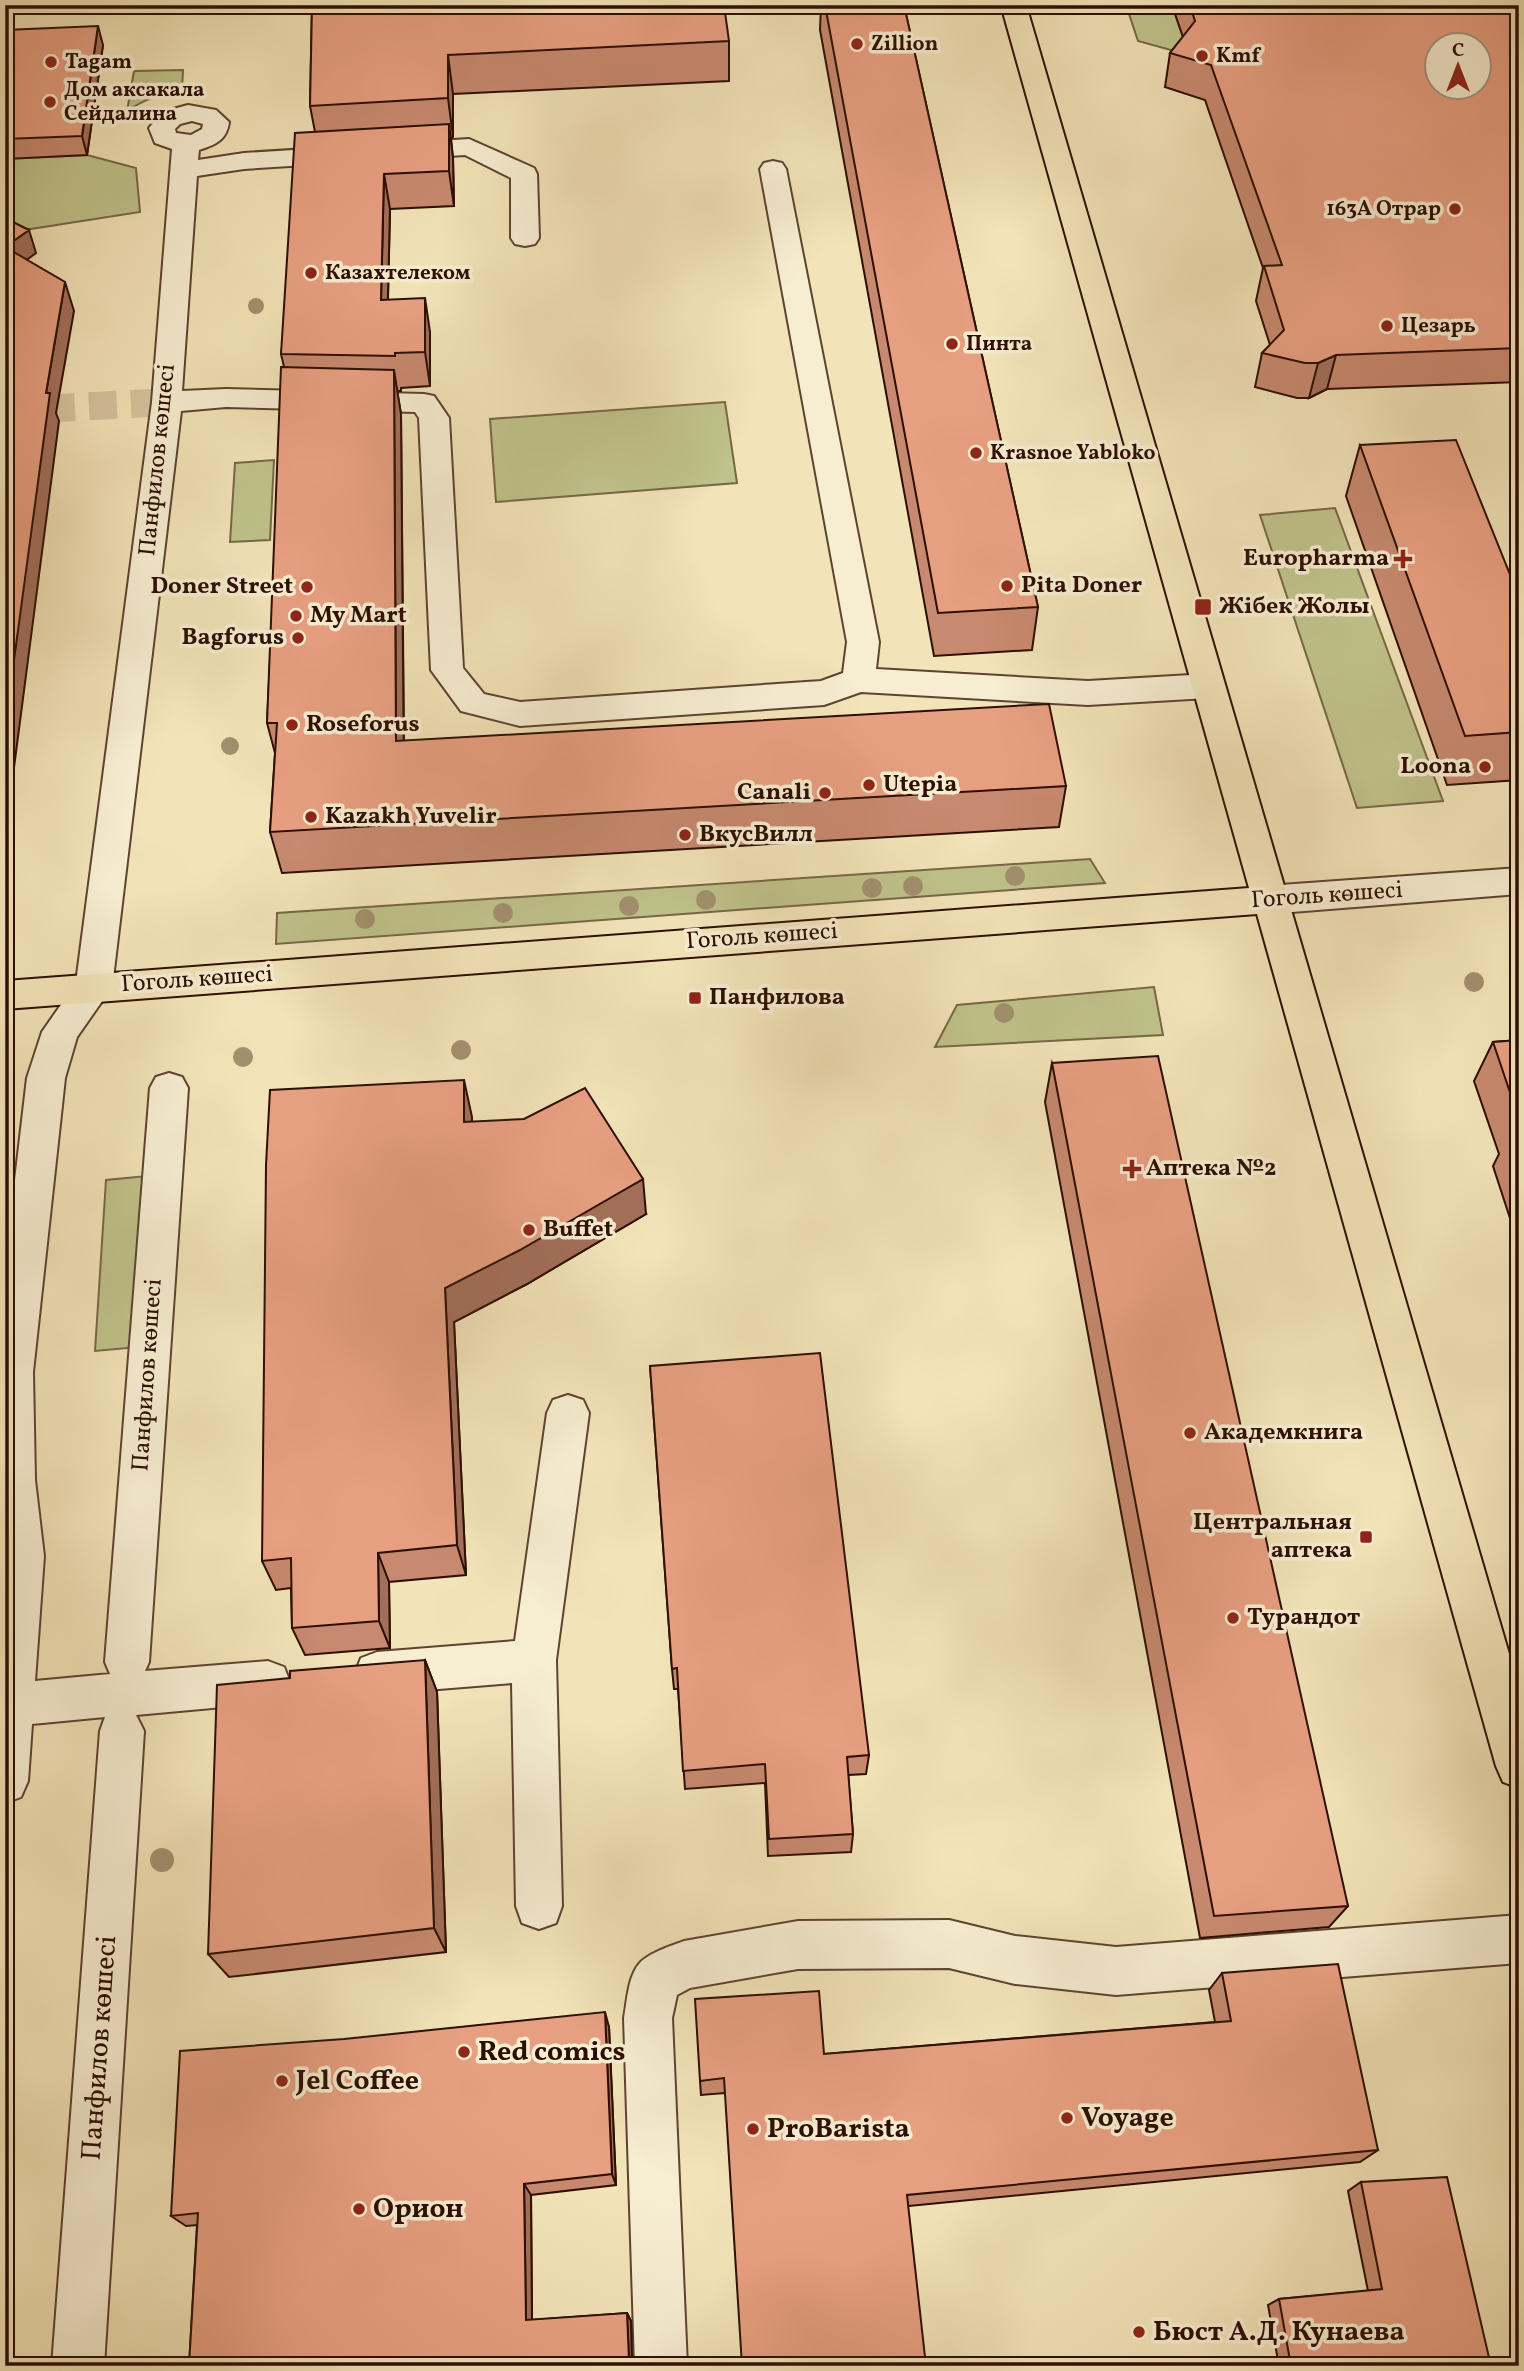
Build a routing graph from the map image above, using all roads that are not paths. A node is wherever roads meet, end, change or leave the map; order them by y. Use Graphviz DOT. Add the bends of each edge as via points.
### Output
graph roads {
  1 [pos="1013,5"];
  2 [pos="773,169"];
  3 [pos="525,238"];
  4 [pos="166,402"];
  5 [pos="859,680"];
  6 [pos="1208,686"];
  7 [pos="1519,881"];
  8 [pos="1268,900"];
  9 [pos="94,988"];
  10 [pos="5,995"];
  11 [pos="169,1088"];
  12 [pos="568,1413"];
  13 [pos="534,1660"];
  14 [pos="127,1662"];
  15 [pos="12,1704"];
  16 [pos="122,1731"];
  17 [pos="1519,1766"];
  18 [pos="5,1781"];
  19 [pos="539,1906"];
  20 [pos="1519,1940"];
  21 [pos="78,2366"];
  22 [pos="661,2366"];
  1 -- 6 [label="main road"];
  2 -- 5 [label="street" via="863,642"];
  3 -- 4 [label="street, Панфилов көшесі" via="524,174 469,147 244,161 185,157"];
  4 -- 5 [label="street" via="226,398 424,403 434,418 447,670 473,703 520,714 824,693"];
  4 -- 9 [label="street, Панфилов көшесі"];
  5 -- 6 [label="street" via="1088,693"];
  6 -- 8 [label="main road"];
  7 -- 8 [label="street, Гоголь көшесі"];
  8 -- 9 [label="main road, Гоголь көшесі"];
  8 -- 17 [label="main road"];
  9 -- 10 [label="main road, Гоголь көшесі"];
  9 -- 15 [label="street" via="60,1032 46,1078 40,1127 13,1372 14,1479 23,1556"];
  11 -- 14 [label="street, Панфилов көшесі"];
  12 -- 13 [label="street"];
  13 -- 15 [label="street"];
  13 -- 19 [label="street"];
  15 -- 18 [label="street"];
  16 -- 21 [label="street, Панфилов көшесі"];
  20 -- 22 [label="street" via="1116,1971 1016,1960 949,1944 895,1942 798,1945 684,1965 656,1980 648,2018"];
}
